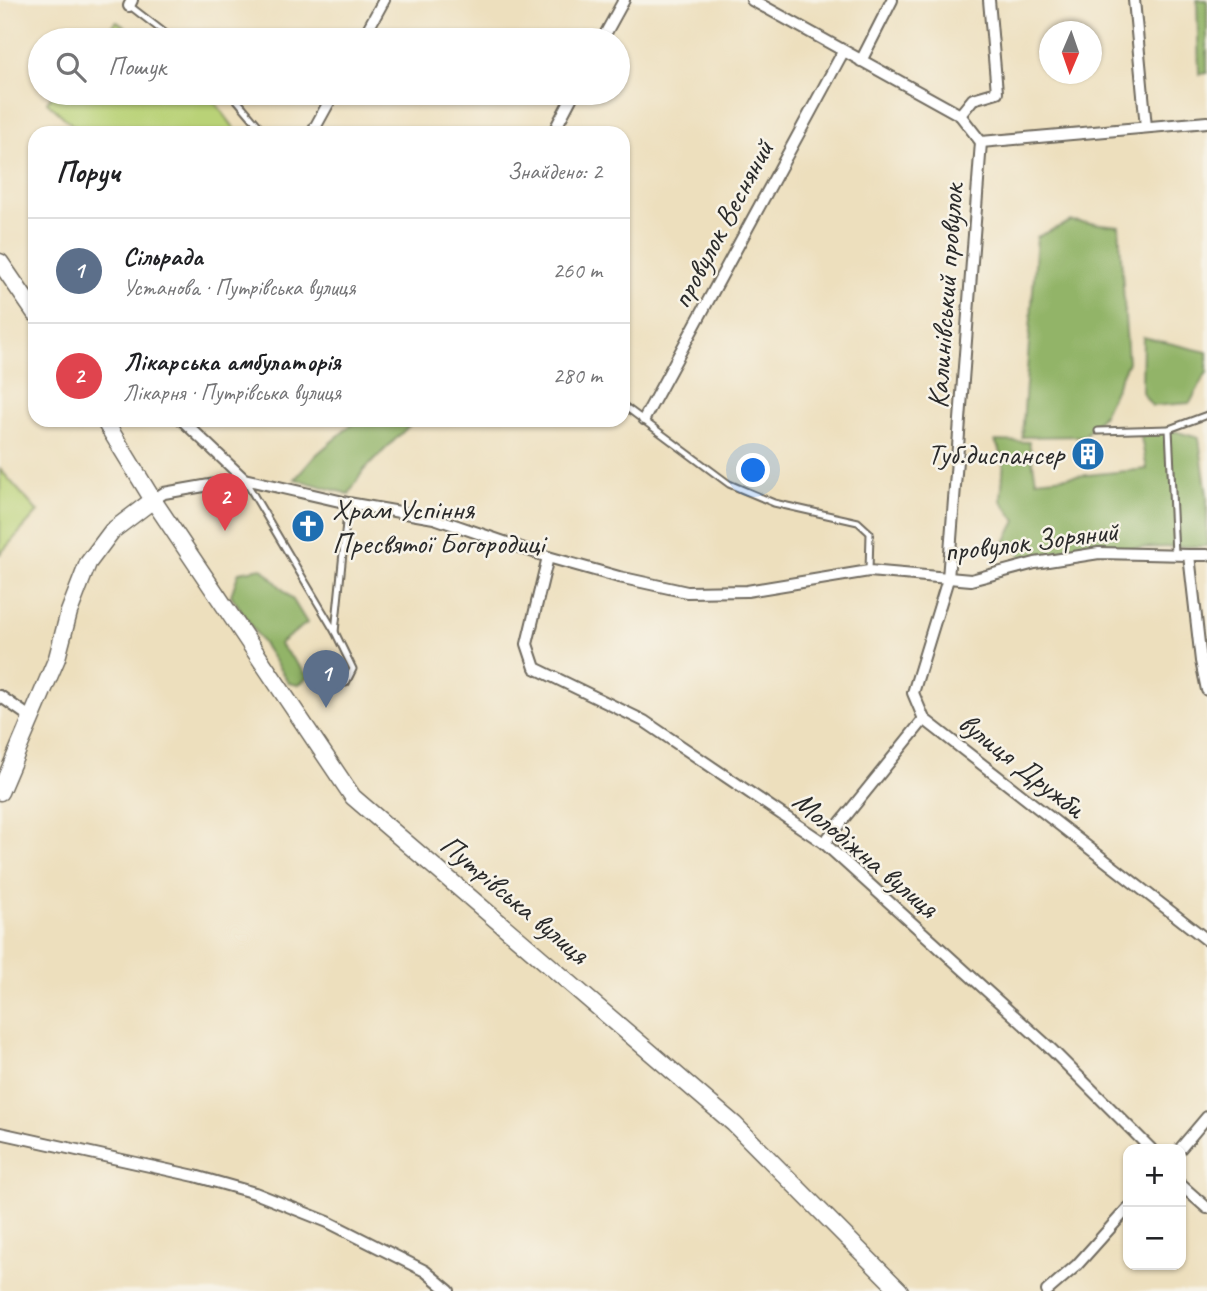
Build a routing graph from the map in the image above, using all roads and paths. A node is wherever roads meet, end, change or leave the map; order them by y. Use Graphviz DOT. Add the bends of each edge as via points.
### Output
graph roads {
  1 [pos="384,0"];
  2 [pos="624,0"];
  3 [pos="752,0"];
  4 [pos="892,0"];
  5 [pos="989,0"];
  6 [pos="1134,0"];
  7 [pos="131,3"];
  8 [pos="160,28"];
  9 [pos="369,28"];
  10 [pos="609,28"];
  11 [pos="843,52"];
  12 [pos="861,61"];
  13 [pos="242,105"];
  14 [pos="328,105"];
  15 [pos="568,105"];
  16 [pos="960,115"];
  17 [pos="1207,122"];
  18 [pos="259,126"];
  19 [pos="317,126"];
  20 [pos="557,126"];
  21 [pos="1146,127"];
  22 [pos="981,142"];
  23 [pos="0,262"];
  24 [pos="28,303"];
  25 [pos="630,410"];
  26 [pos="1207,415"];
  27 [pos="644,419"];
  28 [pos="108,427"];
  29 [pos="189,427"];
  30 [pos="1170,429"];
  31 [pos="1098,431"];
  32 [pos="244,480"];
  33 [pos="153,500"];
  34 [pos="348,503"];
  35 [pos="1175,554"];
  36 [pos="1189,555"];
  37 [pos="1207,555"];
  38 [pos="548,557"];
  39 [pos="869,571"];
  40 [pos="948,579"];
  41 [pos="335,632"];
  42 [pos="346,683"];
  43 [pos="1207,690"];
  44 [pos="0,696"];
  45 [pos="30,717"];
  46 [pos="924,719"];
  47 [pos="0,792"];
  48 [pos="824,843"];
  49 [pos="1207,940"];
  50 [pos="1207,1116"];
  51 [pos="0,1133"];
  52 [pos="1146,1144"];
  53 [pos="1184,1144"];
  54 [pos="1186,1189"];
  55 [pos="1207,1208"];
  56 [pos="1123,1214"];
  57 [pos="449,1291"];
  58 [pos="900,1291"];
  59 [pos="1047,1291"];
  1 -- 9 [label="street"];
  2 -- 10 [label="street"];
  3 -- 11 [label="street"];
  4 -- 12 [label="street"];
  5 -- 16 [label="street" via="997,92 974,99"];
  6 -- 21 [label="street"];
  7 -- 8 [label="lane"];
  11 -- 12 [label="street"];
  11 -- 27 [label="street, провулок Весняний"];
  12 -- 16 [label="street"];
  13 -- 18 [label="lane"];
  14 -- 19 [label="street"];
  15 -- 20 [label="street"];
  16 -- 22 [label="street"];
  17 -- 21 [label="street"];
  21 -- 22 [label="street"];
  22 -- 40 [label="street, Калинівський провулок"];
  23 -- 24 [label="main road"];
  25 -- 27 [label="lane"];
  26 -- 30 [label="lane"];
  27 -- 39 [label="lane" via="729,484 774,503 859,522 870,533"];
  28 -- 33 [label="main road, Путрівська вулиця"];
  29 -- 32 [label="street"];
  30 -- 31 [label="lane"];
  30 -- 35 [label="lane"];
  32 -- 33 [label="street" via="164,493"];
  32 -- 34 [label="street"];
  32 -- 41 [label="lane"];
  33 -- 45 [label="main road" via="112,531 88,563 57,658"];
  33 -- 58 [label="main road, Путрівська вулиця" via="352,797 734,1124"];
  34 -- 38 [label="street" via="434,518"];
  34 -- 41 [label="lane"];
  35 -- 36 [label="street, провулок Зоряний"];
  35 -- 40 [label="street, провулок Зоряний" via="1099,553 971,580"];
  36 -- 37 [label="street, провулок Зоряний"];
  36 -- 43 [label="street"];
  38 -- 39 [label="street" via="687,592 747,591"];
  38 -- 48 [label="street, Молодіжна вулиця" via="527,643 535,668 644,721"];
  39 -- 40 [label="street, провулок Зоряний"];
  40 -- 46 [label="street, вулиця Дружби" via="913,693"];
  41 -- 42 [label="lane" via="353,669"];
  44 -- 45 [label="street"];
  45 -- 47 [label="main road"];
  46 -- 48 [label="street"];
  46 -- 49 [label="street, вулиця Дружби"];
  48 -- 52 [label="street, Молодіжна вулиця" via="1052,1050"];
  50 -- 53 [label="street"];
  51 -- 57 [label="street" via="255,1193 328,1222 425,1271"];
  54 -- 55 [label="street"];
  56 -- 59 [label="street"];
}
